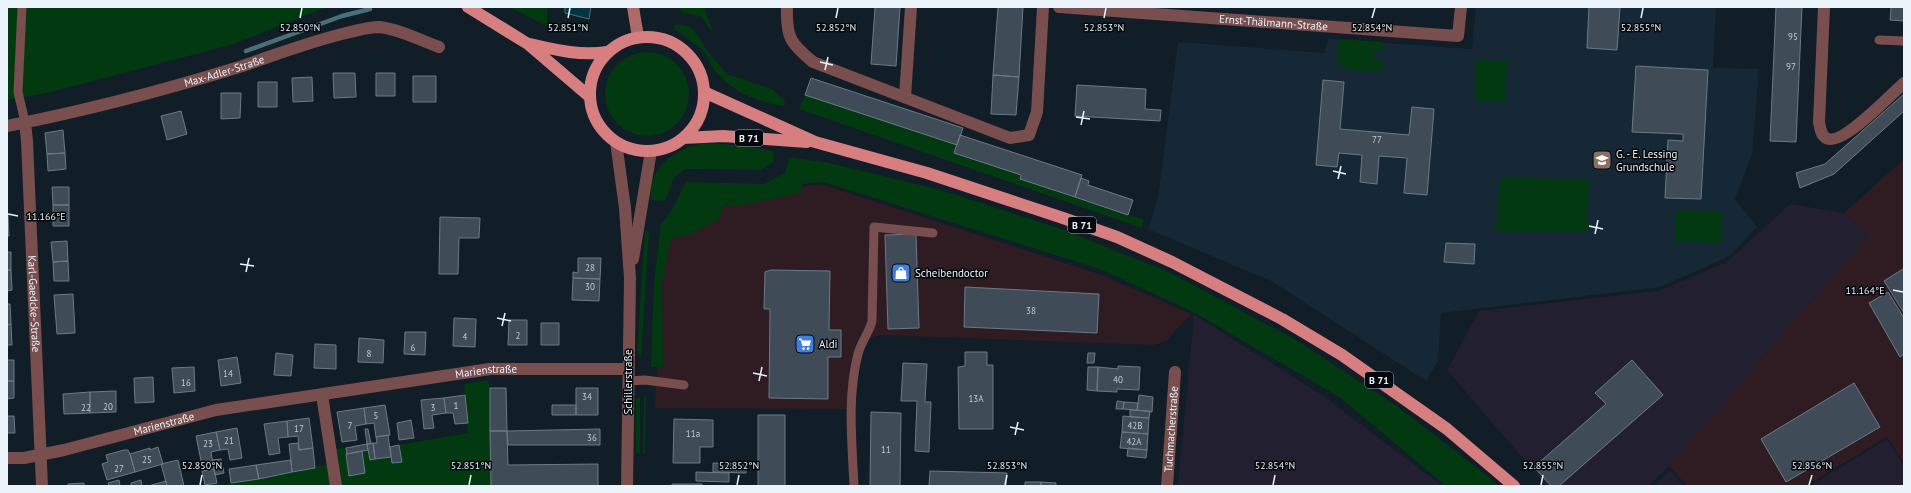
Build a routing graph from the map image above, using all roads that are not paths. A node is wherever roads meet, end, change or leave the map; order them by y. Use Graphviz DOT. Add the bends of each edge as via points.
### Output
graph roads {
  1 [pos="22,7"];
  2 [pos="468,7"];
  3 [pos="633,7"];
  4 [pos="787,7"];
  5 [pos="911,7"];
  6 [pos="1043,7"];
  7 [pos="1059,7"];
  8 [pos="1460,7"];
  9 [pos="1824,7"];
  10 [pos="638,37"];
  11 [pos="1879,40"];
  12 [pos="1904,41"];
  13 [pos="528,44"];
  14 [pos="439,47"];
  15 [pos="608,52"];
  16 [pos="1904,83"];
  17 [pos="704,92"];
  18 [pos="905,96"];
  19 [pos="590,97"];
  20 [pos="25,122"];
  21 [pos="7,126"];
  22 [pos="682,138"];
  23 [pos="616,142"];
  24 [pos="815,142"];
  25 [pos="651,151"];
  26 [pos="933,233"];
  27 [pos="630,278"];
  28 [pos="1174,372"];
  29 [pos="628,375"];
  30 [pos="684,385"];
  31 [pos="322,395"];
  32 [pos="42,455"];
  33 [pos="7,458"];
  34 [pos="42,486"];
  35 [pos="336,486"];
  36 [pos="627,486"];
  37 [pos="854,486"];
  38 [pos="1167,486"];
  39 [pos="1514,486"];
  1 -- 20 [label="lane" via="18,92"];
  2 -- 13 [label="main road, B 71"];
  3 -- 10 [label="main road"];
  4 -- 18 [label="street" via="786,28 797,48 813,62"];
  5 -- 18 [label="street"];
  6 -- 18 [label="street" via="1037,112 1029,135 1010,138"];
  7 -- 8 [label="street, Ernst-Thälmann-Straße" via="1458,36"];
  9 -- 16 [label="street" via="1818,122 1821,134 1825,138 1838,138 1852,131"];
  10 -- 15 [label="main road, B 71"];
  10 -- 17 [label="main road, B 71" via="659,38 682,48 698,68"];
  11 -- 12 [label="lane"];
  13 -- 15 [label="main road, B 71" via="590,55"];
  13 -- 19 [label="main road, B 71"];
  14 -- 20 [label="street, Max-Adler-Straße" via="377,27 359,30 150,93"];
  15 -- 19 [label="main road, B 71" via="594,72"];
  17 -- 22 [label="main road, B 71" via="699,118"];
  17 -- 24 [label="main road, B 71"];
  19 -- 23 [label="main road, B 71" via="597,122"];
  20 -- 21 [label="street, Max-Adler-Straße"];
  20 -- 32 [label="street, Karl-Gaedcke-Straße"];
  22 -- 24 [label="main road, B 71" via="724,136"];
  22 -- 25 [label="main road, B 71" via="668,147"];
  23 -- 25 [label="main road, B 71" via="633,149"];
  23 -- 27 [label="street, Schillerstraße" via="625,208"];
  24 -- 39 [label="main road, B 71" via="927,173 1063,218 1117,238 1184,268 1282,319 1348,359 1447,429"];
  25 -- 27 [label="street, Schillerstraße"];
  26 -- 37 [label="lane" via="874,227 872,321 858,354 853,390"];
  27 -- 29 [label="street, Schillerstraße"];
  28 -- 38 [label="street, Tuchmacherstraße"];
  29 -- 30 [label="lane"];
  29 -- 31 [label="street, Marienstraße" via="490,369"];
  29 -- 36 [label="street, Schillerstraße"];
  31 -- 32 [label="street, Marienstraße" via="216,410"];
  31 -- 35 [label="street"];
  32 -- 33 [label="street, Marienstraße"];
  32 -- 34 [label="street, Karl-Gaedcke-Straße"];
}
